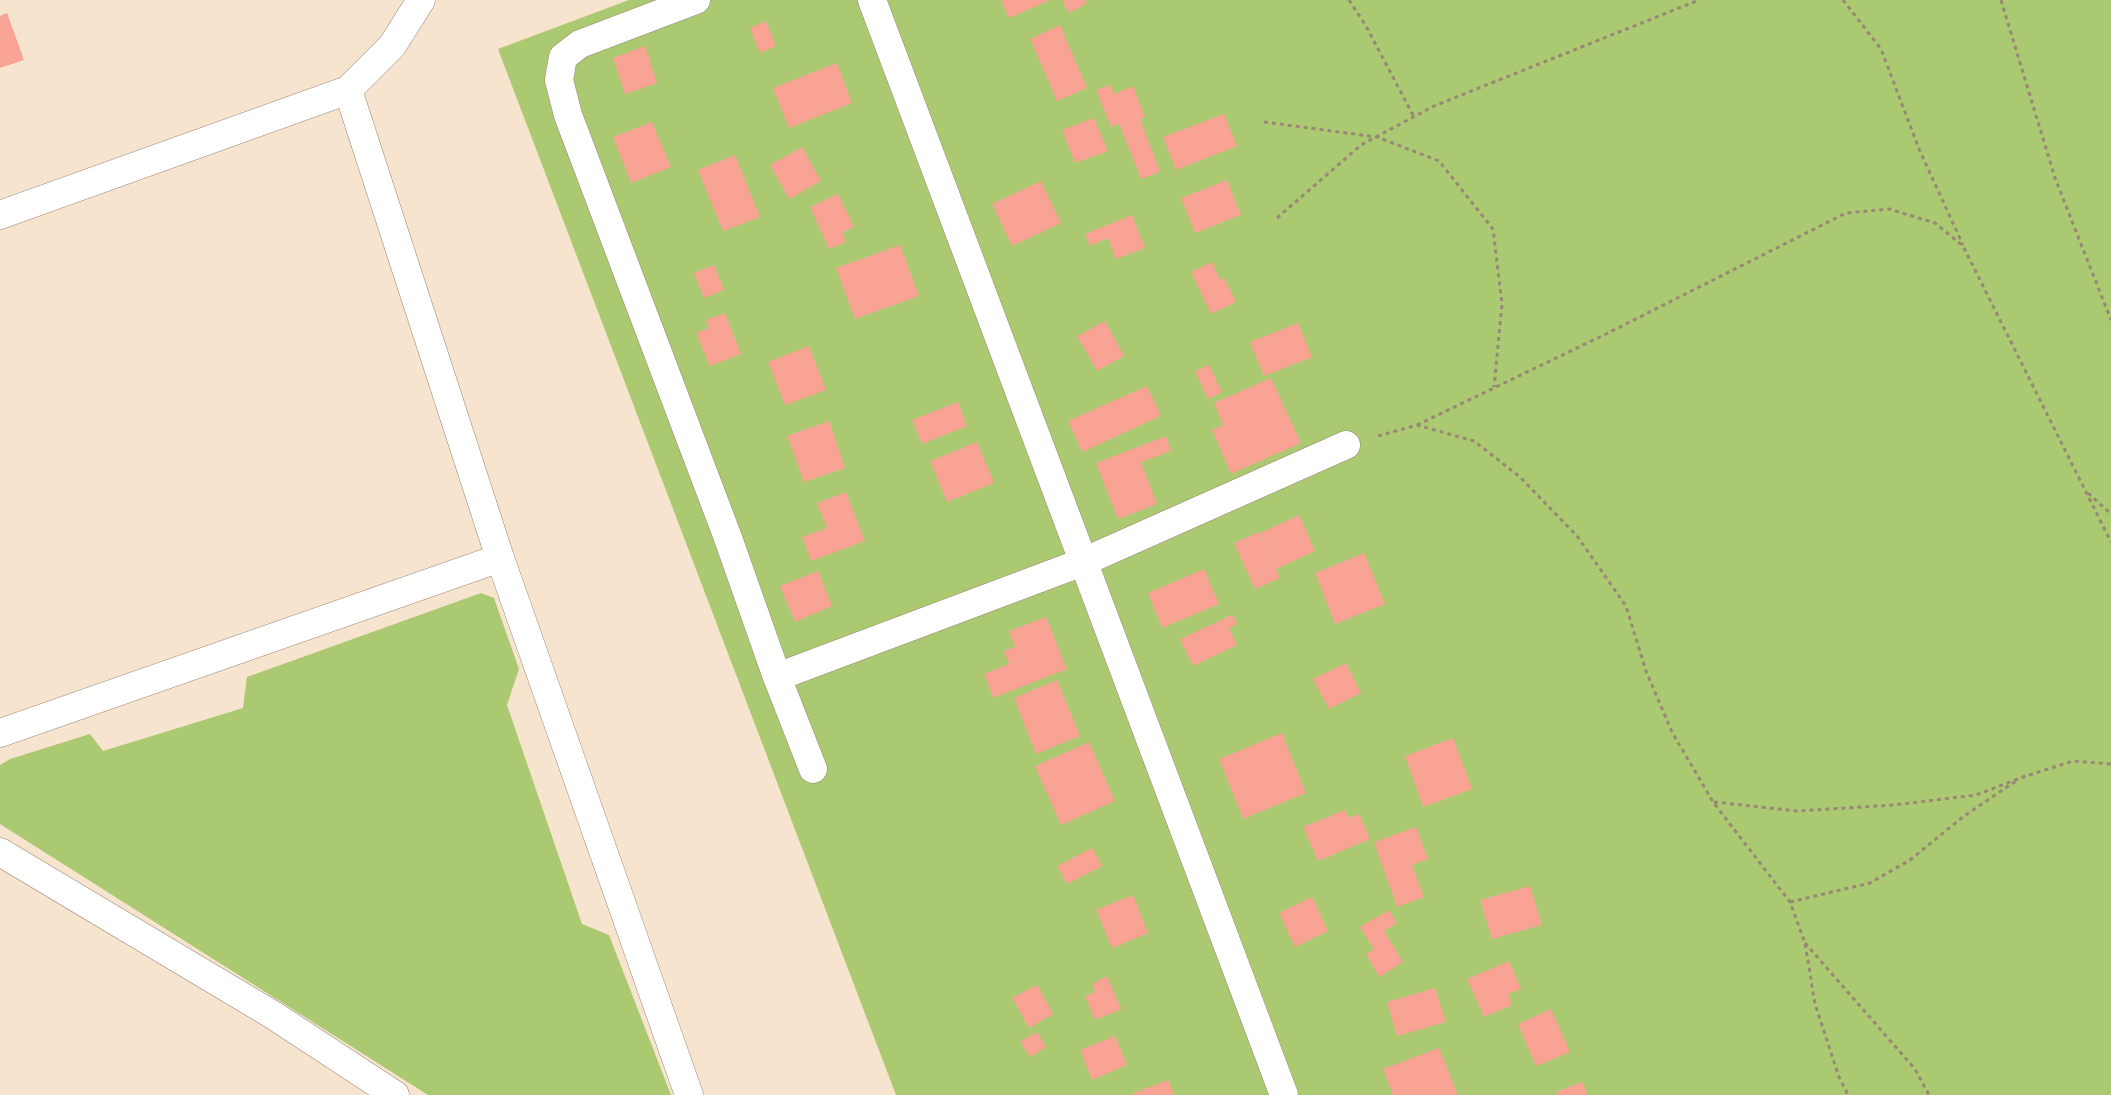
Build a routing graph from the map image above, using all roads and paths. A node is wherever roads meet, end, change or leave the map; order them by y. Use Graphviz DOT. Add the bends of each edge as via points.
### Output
graph roads {
  1 [pos="421,0"];
  2 [pos="696,0"];
  3 [pos="872,0"];
  4 [pos="1349,0"];
  5 [pos="1699,0"];
  6 [pos="1843,0"];
  7 [pos="2001,0"];
  8 [pos="348,90"];
  9 [pos="1414,116"];
  10 [pos="1264,122"];
  11 [pos="1376,137"];
  12 [pos="0,216"];
  13 [pos="1277,218"];
  14 [pos="1963,246"];
  15 [pos="2111,320"];
  16 [pos="1494,388"];
  17 [pos="1417,425"];
  18 [pos="1346,445"];
  19 [pos="2086,491"];
  20 [pos="2111,514"];
  21 [pos="2111,542"];
  22 [pos="500,558"];
  23 [pos="1083,562"];
  24 [pos="777,677"];
  25 [pos="0,733"];
  26 [pos="2111,764"];
  27 [pos="813,769"];
  28 [pos="2023,777"];
  29 [pos="1713,802"];
  30 [pos="0,852"];
  31 [pos="1790,902"];
  32 [pos="1805,943"];
  33 [pos="395,1095"];
  34 [pos="689,1095"];
  35 [pos="1284,1095"];
  36 [pos="1848,1095"];
  37 [pos="1929,1095"];
  1 -- 8 [label="street" via="392,46"];
  2 -- 24 [label="street" via="580,44 563,57 559,80 568,115 728,538"];
  3 -- 23 [label="street"];
  4 -- 9 [label="path"];
  5 -- 9 [label="path"];
  6 -- 14 [label="path" via="1881,49 1919,149"];
  7 -- 15 [label="path" via="2055,178"];
  8 -- 12 [label="street"];
  8 -- 22 [label="street"];
  9 -- 11 [label="path"];
  10 -- 11 [label="path"];
  11 -- 13 [label="path" via="1361,144"];
  11 -- 16 [label="path" via="1439,161 1492,229 1502,304"];
  14 -- 16 [label="path" via="1935,223 1889,209 1846,213"];
  14 -- 19 [label="path"];
  16 -- 17 [label="path"];
  17 -- 18 [label="path"];
  17 -- 29 [label="path" via="1474,441 1520,478 1576,536 1626,606 1646,671 1672,732"];
  18 -- 23 [label="street"];
  19 -- 20 [label="path"];
  19 -- 21 [label="path"];
  22 -- 25 [label="street"];
  22 -- 34 [label="street"];
  23 -- 24 [label="street"];
  23 -- 35 [label="street"];
  24 -- 27 [label="street"];
  26 -- 28 [label="path" via="2073,761"];
  28 -- 29 [label="path" via="1976,795 1894,805 1797,811"];
  28 -- 31 [label="path" via="1964,816 1910,860 1870,882"];
  29 -- 31 [label="path"];
  30 -- 33 [label="street" via="273,1015"];
  31 -- 32 [label="path"];
  32 -- 36 [label="path" via="1815,1004"];
  32 -- 37 [label="path" via="1915,1069"];
}
